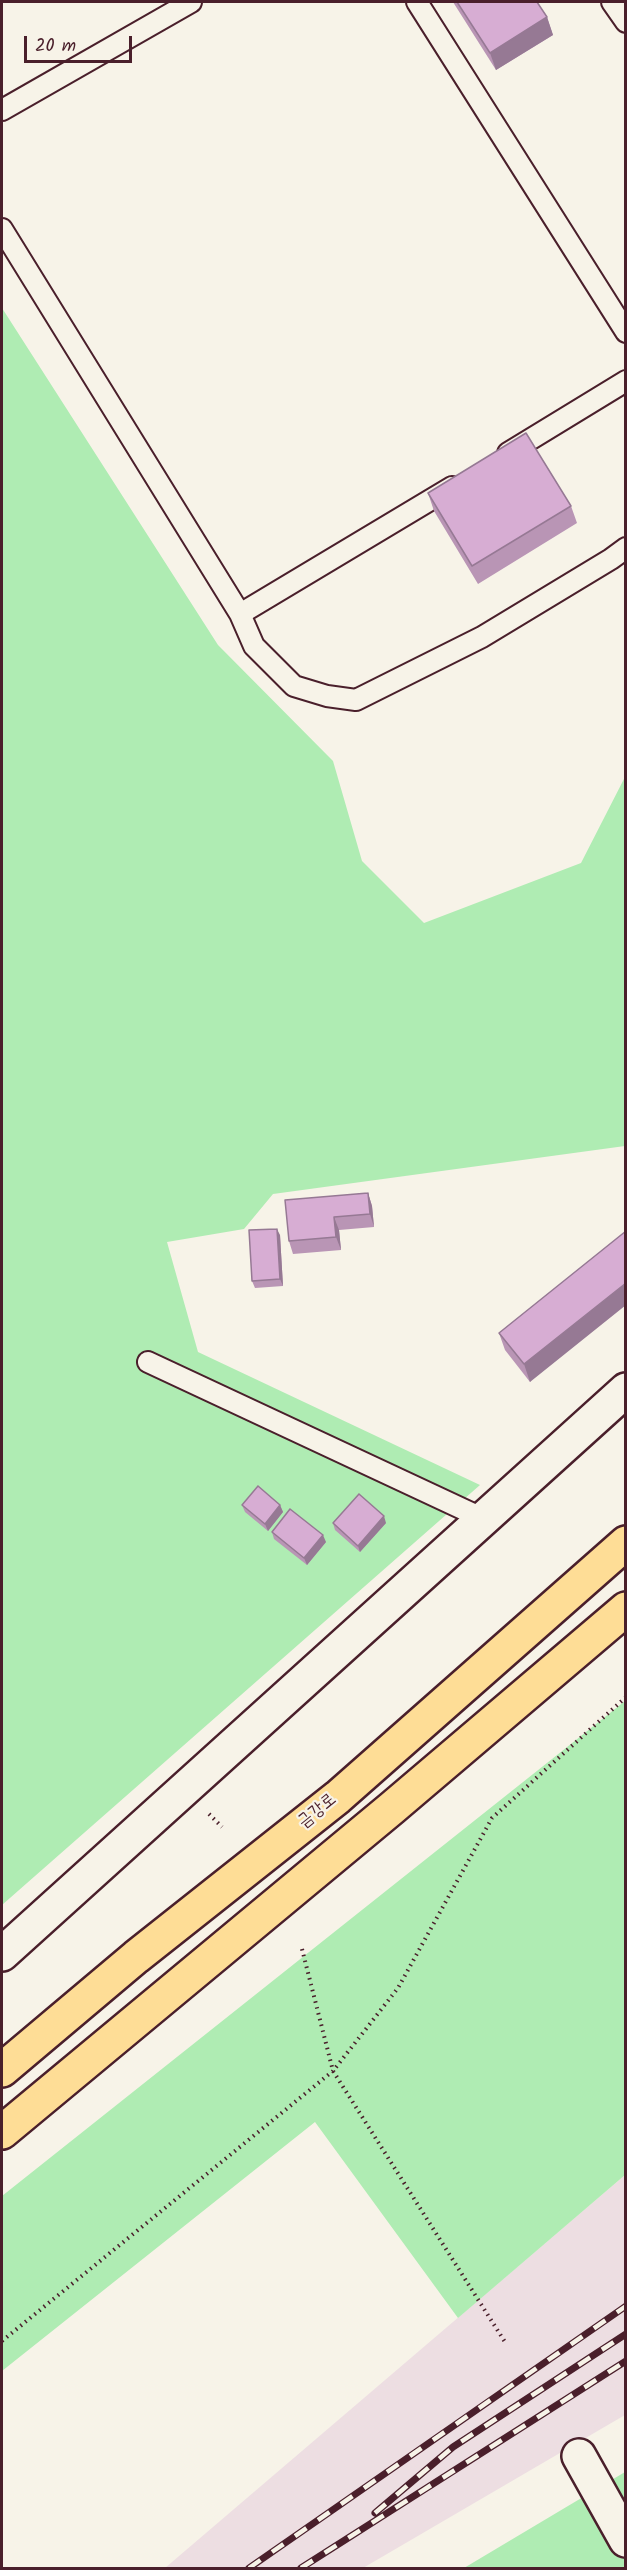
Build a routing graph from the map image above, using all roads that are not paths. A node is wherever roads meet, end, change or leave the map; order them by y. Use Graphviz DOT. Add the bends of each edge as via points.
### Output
graph roads {
  1 [pos="191,2"];
  2 [pos="417,2"];
  3 [pos="612,2"];
  4 [pos="626,22"];
  5 [pos="2,111"];
  6 [pos="2,229"];
  7 [pos="626,332"];
  8 [pos="626,381"];
  9 [pos="497,460"];
  10 [pos="467,478"];
  11 [pos="626,548"];
  12 [pos="240,614"];
  13 [pos="148,1362"];
  14 [pos="626,1390"];
  15 [pos="626,1517"];
  16 [pos="484,1519"];
  17 [pos="626,1543"];
  18 [pos="626,1610"];
  19 [pos="267,1853"];
  20 [pos="2,1954"];
  21 [pos="2,2070"];
  22 [pos="2,2132"];
  23 [pos="579,2456"];
  24 [pos="626,2540"];
  1 -- 5 [label="lane"];
  2 -- 7 [label="lane"];
  3 -- 4 [label="lane"];
  6 -- 12 [label="lane"];
  8 -- 9 [label="lane"];
  10 -- 12 [label="lane"];
  11 -- 12 [label="lane" via="482,637 356,700 294,686 255,646"];
  13 -- 16 [label="lane"];
  14 -- 16 [label="street"];
  15 -- 19 [label="highway"];
  16 -- 20 [label="street"];
  17 -- 19 [label="highway, 금강로" via="338,1797"];
  18 -- 22 [label="highway"];
  19 -- 21 [label="highway, 금강로"];
  23 -- 24 [label="street"];
}
